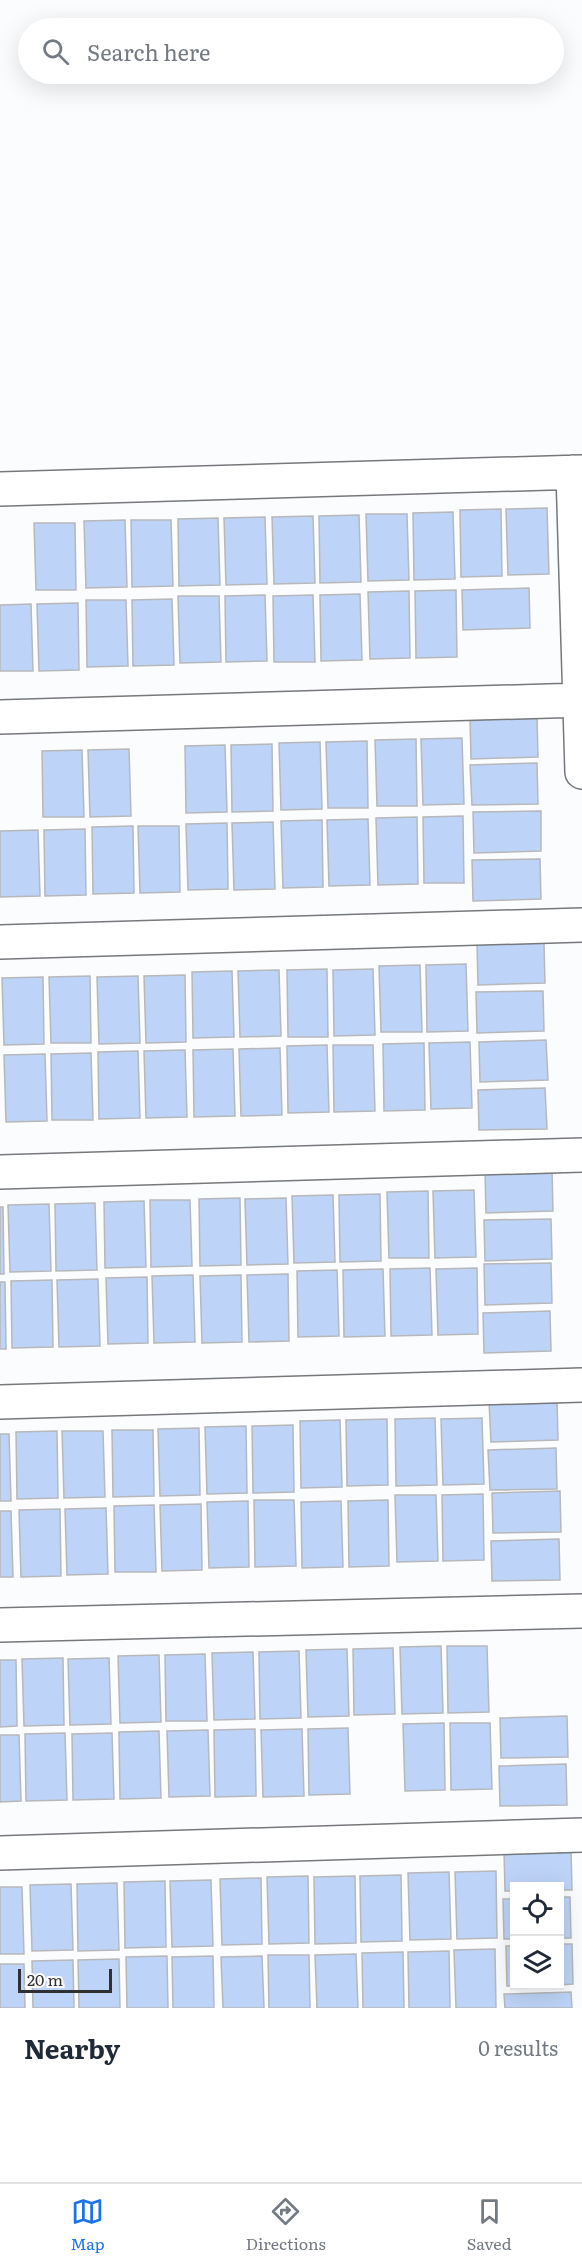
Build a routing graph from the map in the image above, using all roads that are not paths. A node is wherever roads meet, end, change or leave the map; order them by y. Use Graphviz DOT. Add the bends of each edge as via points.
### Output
graph roads {
  1 [pos="577,472"];
  2 [pos="0,489"];
  3 [pos="581,700"];
  4 [pos="0,717"];
  5 [pos="582,771"];
  6 [pos="582,925"];
  7 [pos="0,942"];
  8 [pos="582,1155"];
  9 [pos="0,1172"];
  10 [pos="582,1385"];
  11 [pos="0,1402"];
  12 [pos="582,1611"];
  13 [pos="0,1625"];
  14 [pos="582,1835"];
  15 [pos="0,1853"];
  1 -- 2 [label="street"];
  1 -- 3 [label="street"];
  3 -- 4 [label="street"];
  3 -- 5 [label="street"];
  6 -- 7 [label="street"];
  8 -- 9 [label="street"];
  10 -- 11 [label="street"];
  12 -- 13 [label="street"];
  14 -- 15 [label="street"];
}
